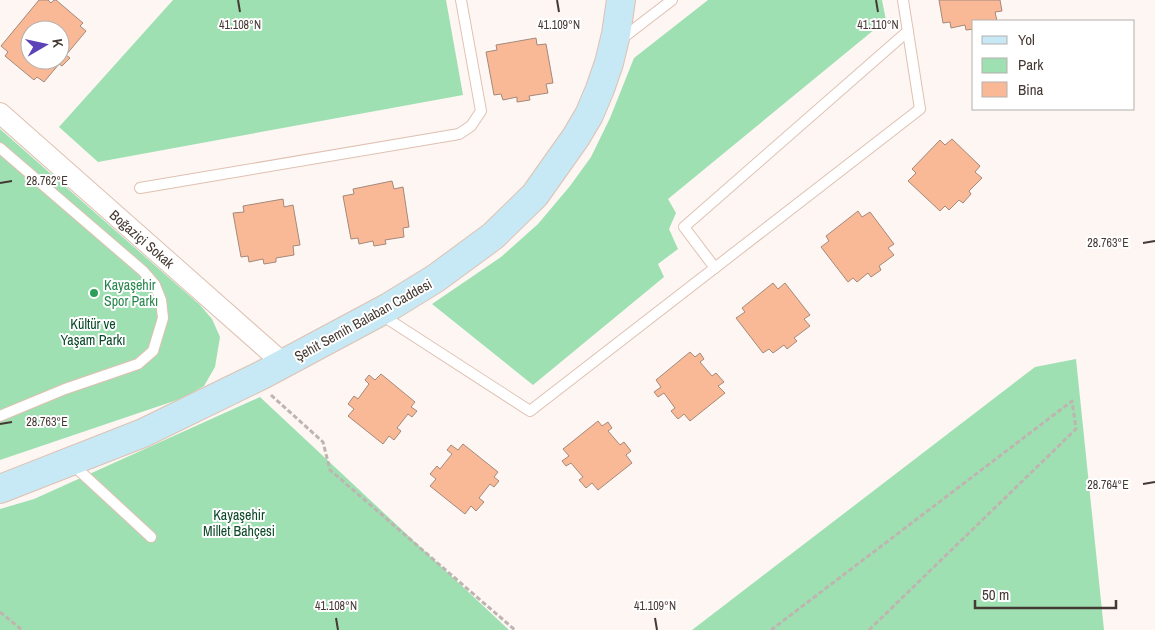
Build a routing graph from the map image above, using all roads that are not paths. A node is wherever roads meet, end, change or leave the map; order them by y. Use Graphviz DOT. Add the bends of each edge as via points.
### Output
graph roads {
  1 [pos="461,0"];
  2 [pos="621,0"];
  3 [pos="672,0"];
  4 [pos="903,0"];
  5 [pos="908,32"];
  6 [pos="613,46"];
  7 [pos="0,113"];
  8 [pos="0,148"];
  9 [pos="140,188"];
  10 [pos="715,268"];
  11 [pos="378,313"];
  12 [pos="284,364"];
  13 [pos="0,416"];
  14 [pos="70,461"];
  15 [pos="0,489"];
  16 [pos="151,537"];
  1 -- 9 [label="lane" via="480,112 471,126 459,134"];
  2 -- 6 [label="street, Şehit Semih Balaban Caddesi"];
  3 -- 6 [label="lane"];
  4 -- 5 [label="lane"];
  5 -- 10 [label="lane" via="920,109"];
  5 -- 10 [label="lane" via="684,228"];
  6 -- 11 [label="street, Şehit Semih Balaban Caddesi" via="589,115 534,195 493,236 436,278"];
  7 -- 12 [label="street, Boğaziçi Sokak"];
  8 -- 13 [label="lane" via="143,271 162,300 163,318 153,351 138,364"];
  10 -- 11 [label="lane" via="530,411"];
  11 -- 12 [label="street, Şehit Semih Balaban Caddesi"];
  12 -- 14 [label="street, Şehit Semih Balaban Caddesi" via="143,433"];
  14 -- 15 [label="street, Şehit Semih Balaban Caddesi"];
  14 -- 16 [label="lane"];
}
